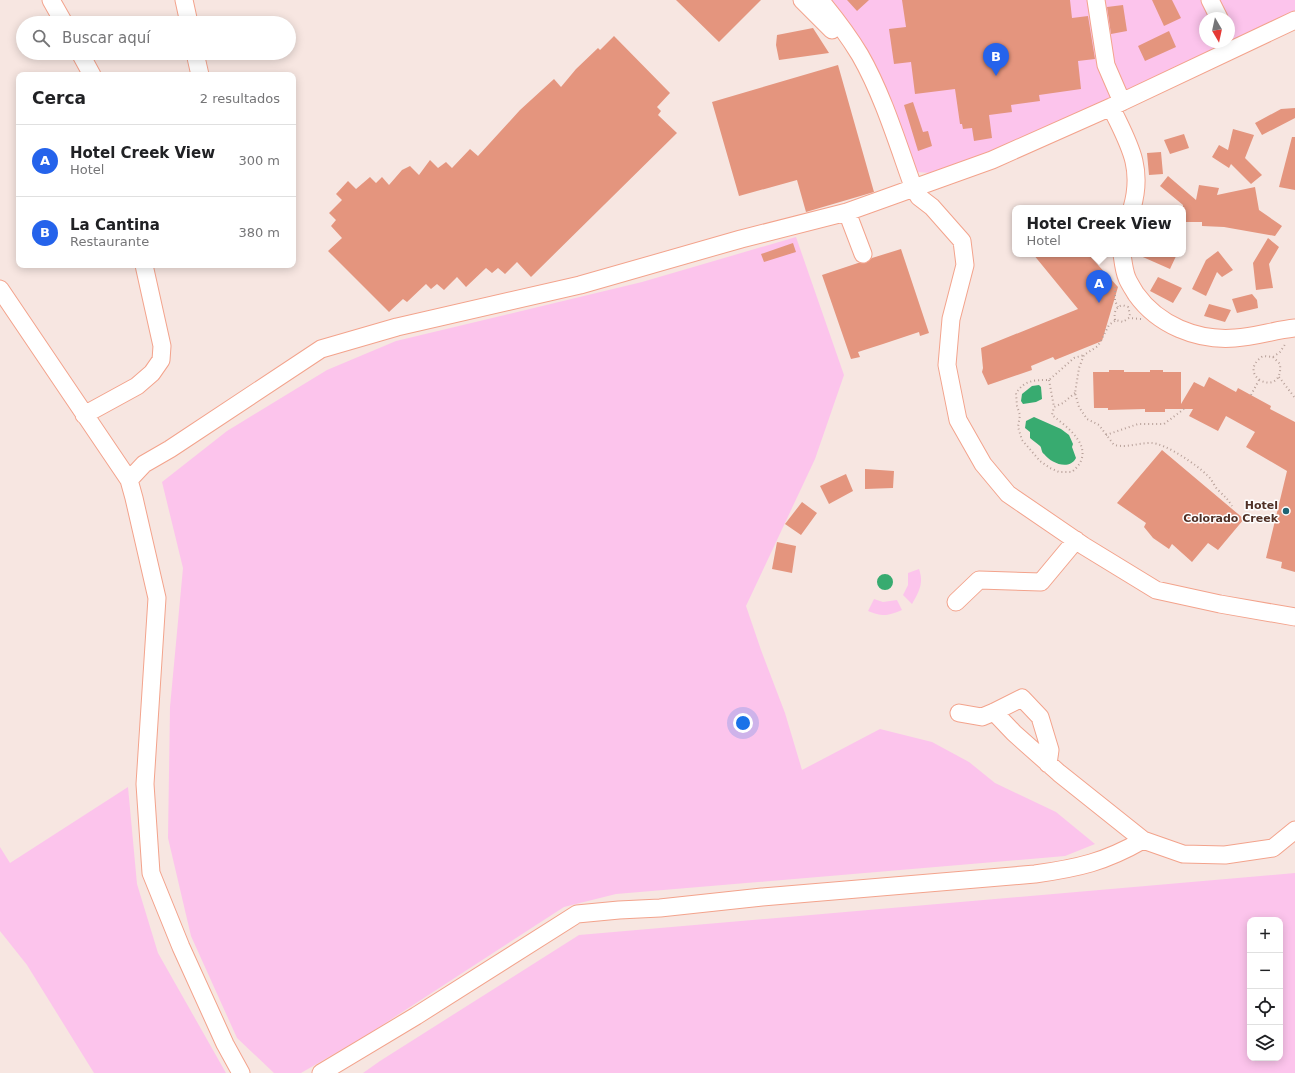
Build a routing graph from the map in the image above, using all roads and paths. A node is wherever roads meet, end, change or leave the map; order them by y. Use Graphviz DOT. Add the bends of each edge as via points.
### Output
graph roads {
  1 [pos="51,0"];
  2 [pos="184,0"];
  3 [pos="802,0"];
  4 [pos="820,0"];
  5 [pos="1096,0"];
  6 [pos="1210,0"];
  7 [pos="1216,12"];
  8 [pos="60,16"];
  9 [pos="187,16"];
  10 [pos="1295,20"];
  11 [pos="1235,43"];
  12 [pos="854,45"];
  13 [pos="1225,48"];
  14 [pos="84,60"];
  15 [pos="197,60"];
  16 [pos="90,72"];
  17 [pos="199,72"];
  18 [pos="1116,104"];
  19 [pos="914,188"];
  20 [pos="1133,205"];
  21 [pos="847,212"];
  22 [pos="863,254"];
  23 [pos="1123,257"];
  24 [pos="145,268"];
  25 [pos="0,289"];
  26 [pos="1154,314"];
  27 [pos="1129,318"];
  28 [pos="1116,320"];
  29 [pos="1295,328"];
  30 [pos="1084,355"];
  31 [pos="1279,377"];
  32 [pos="1049,380"];
  33 [pos="1259,380"];
  34 [pos="1074,393"];
  35 [pos="1251,395"];
  36 [pos="1295,398"];
  37 [pos="1054,407"];
  38 [pos="1184,409"];
  39 [pos="84,415"];
  40 [pos="1106,435"];
  41 [pos="129,480"];
  42 [pos="1232,506"];
  43 [pos="1076,540"];
  44 [pos="956,602"];
  45 [pos="1295,617"];
  46 [pos="994,712"];
  47 [pos="959,713"];
  48 [pos="1048,764"];
  49 [pos="1295,830"];
  50 [pos="1143,840"];
  51 [pos="241,1073"];
  52 [pos="321,1073"];
  1 -- 8 [label="lane"];
  2 -- 9 [label="lane"];
  3 -- 12 [label="lane" via="831,29"];
  4 -- 12 [label="lane"];
  5 -- 18 [label="lane" via="1106,65"];
  6 -- 7 [label="lane"];
  10 -- 11 [label="lane"];
  12 -- 19 [label="lane" via="890,121"];
  13 -- 18 [label="lane"];
  14 -- 16 [label="lane"];
  15 -- 17 [label="lane"];
  18 -- 19 [label="lane" via="992,160"];
  18 -- 20 [label="lane" via="1134,159 1137,178"];
  19 -- 21 [label="lane"];
  19 -- 43 [label="lane" via="919,197 932,207 962,241 965,265 951,319 947,365 958,420 983,464 1008,494"];
  21 -- 22 [label="lane"];
  21 -- 41 [label="lane" via="741,239 580,286 397,326 321,349 144,464"];
  23 -- 26 [label="lane" via="1126,277"];
  24 -- 39 [label="lane" via="162,346 161,360 152,373 137,386"];
  25 -- 39 [label="lane"];
  26 -- 27 [label="path" via="1137,320"];
  26 -- 29 [label="lane" via="1187,332 1211,338 1236,338"];
  27 -- 28 [label="path" via="1123,322"];
  27 -- 28 [label="path" via="1128,307 1122,305 1115,312"];
  28 -- 30 [label="path" via="1109,325 1098,346"];
  30 -- 32 [label="path" via="1074,358"];
  30 -- 34 [label="path"];
  31 -- 33 [label="path" via="1268,384"];
  31 -- 33 [label="path" via="1280,364 1273,357 1264,356 1257,360 1253,367 1253,372"];
  31 -- 36 [label="path"];
  32 -- 37 [label="path"];
  32 -- 37 [label="path" via="1034,380 1021,385 1016,393 1020,415 1018,427 1022,440 1040,462 1059,472 1072,472 1079,466 1082,455 1080,445 1075,434 1052,415"];
  33 -- 35 [label="path"];
  34 -- 37 [label="path"];
  34 -- 40 [label="path" via="1087,419 1099,425"];
  38 -- 40 [label="path" via="1164,424 1138,424"];
  39 -- 41 [label="lane"];
  40 -- 42 [label="path" via="1114,445 1123,447 1152,443 1178,454 1209,476"];
  41 -- 51 [label="lane" via="156,598 145,784 151,873 212,1016"];
  43 -- 44 [label="lane" via="1041,582 979,580"];
  43 -- 45 [label="lane" via="1156,590"];
  46 -- 47 [label="lane" via="982,717"];
  46 -- 48 [label="lane"];
  46 -- 48 [label="lane" via="1022,698 1040,717 1050,750"];
  48 -- 50 [label="lane"];
  49 -- 50 [label="lane" via="1273,848 1225,855 1183,854"];
  50 -- 52 [label="lane" via="1097,862 1035,874 577,914"];
}
